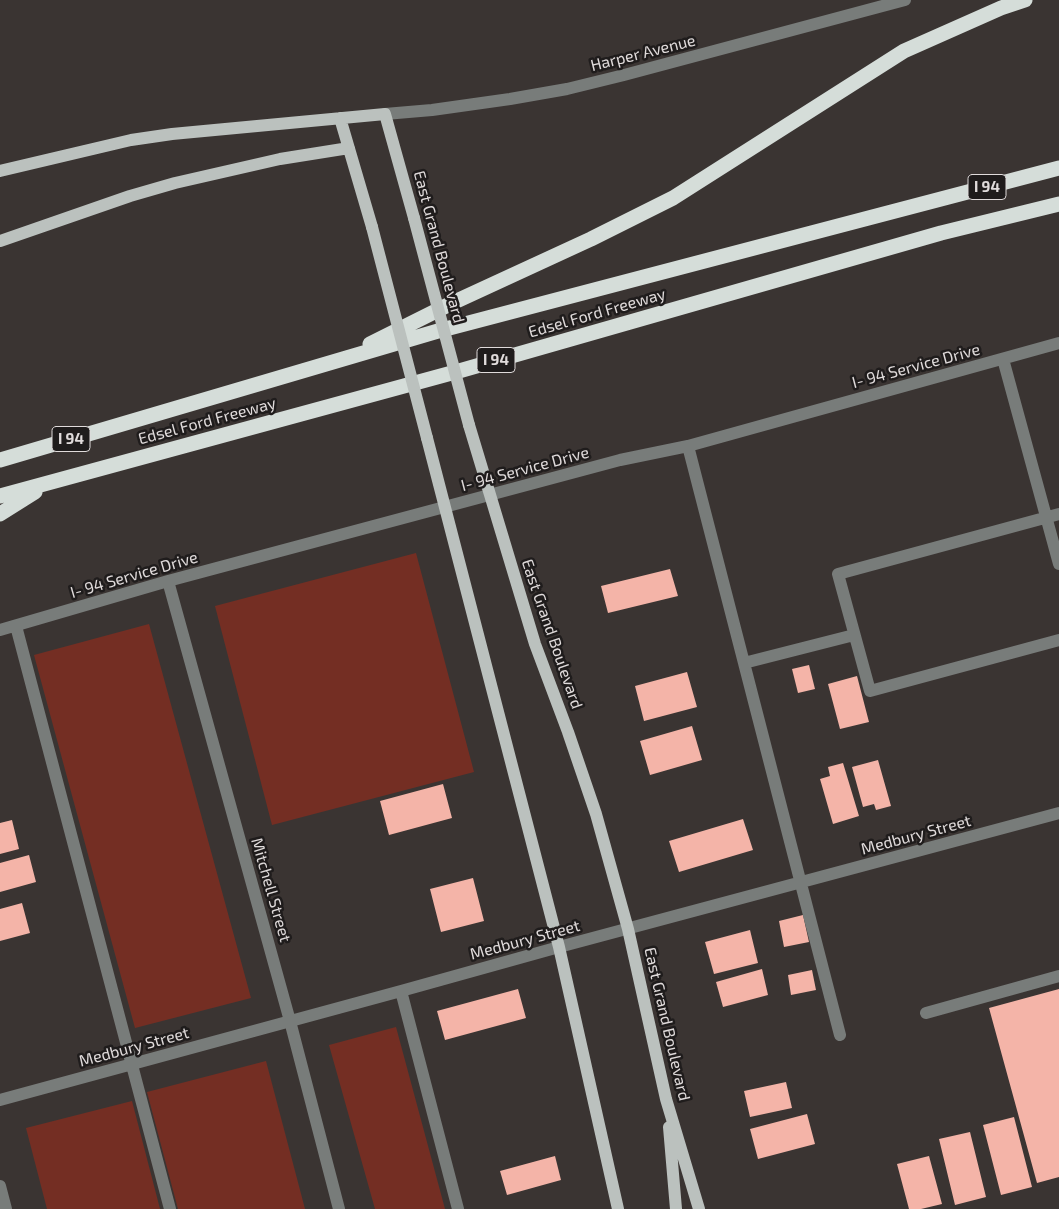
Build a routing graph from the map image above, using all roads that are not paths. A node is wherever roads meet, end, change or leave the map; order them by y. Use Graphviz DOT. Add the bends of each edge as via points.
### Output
graph roads {
  1 [pos="905,0"];
  2 [pos="1025,0"];
  3 [pos="385,114"];
  4 [pos="340,118"];
  5 [pos="349,148"];
  6 [pos="1059,168"];
  7 [pos="0,171"];
  8 [pos="1059,204"];
  9 [pos="1059,213"];
  10 [pos="941,233"];
  11 [pos="0,241"];
  12 [pos="1059,343"];
  13 [pos="1004,359"];
  14 [pos="336,362"];
  15 [pos="688,446"];
  16 [pos="0,460"];
  17 [pos="50,482"];
  18 [pos="489,495"];
  19 [pos="0,496"];
  20 [pos="446,506"];
  21 [pos="0,514"];
  22 [pos="1053,516"];
  23 [pos="1059,564"];
  24 [pos="168,581"];
  25 [pos="16,626"];
  26 [pos="0,630"];
  27 [pos="854,635"];
  28 [pos="1059,640"];
  29 [pos="744,663"];
  30 [pos="1059,813"];
  31 [pos="802,883"];
  32 [pos="628,929"];
  33 [pos="559,947"];
  34 [pos="1059,976"];
  35 [pos="401,991"];
  36 [pos="926,1013"];
  37 [pos="290,1021"];
  38 [pos="840,1035"];
  39 [pos="132,1064"];
  40 [pos="666,1099"];
  41 [pos="0,1100"];
  42 [pos="0,1186"];
  43 [pos="6,1209"];
  44 [pos="170,1209"];
  45 [pos="339,1209"];
  46 [pos="458,1209"];
  47 [pos="618,1209"];
  48 [pos="676,1209"];
  49 [pos="699,1209"];
  1 -- 3 [label="street, Harper Avenue" via="568,89"];
  2 -- 14 [label="highway" via="904,51 673,198"];
  3 -- 4 [label="main road"];
  3 -- 18 [label="main road, East Grand Boulevard, bridge"];
  4 -- 5 [label="main road"];
  4 -- 7 [label="main road" via="131,140"];
  5 -- 11 [label="main road" via="280,159 175,183"];
  5 -- 20 [label="main road, bridge"];
  6 -- 14 [label="highway, Edsel Ford Freeway / I 94" via="438,332"];
  8 -- 10 [label="highway, Edsel Ford Freeway / I 94"];
  9 -- 10 [label="highway"];
  10 -- 17 [label="highway, Edsel Ford Freeway / I 94" via="459,371"];
  12 -- 13 [label="street, I- 94 Service Drive"];
  13 -- 15 [label="street, I- 94 Service Drive"];
  13 -- 22 [label="street"];
  14 -- 16 [label="highway, Edsel Ford Freeway / I 94"];
  15 -- 18 [label="street, I- 94 Service Drive" via="620,460"];
  15 -- 29 [label="street"];
  17 -- 19 [label="highway, Edsel Ford Freeway / I 94"];
  17 -- 21 [label="highway"];
  18 -- 20 [label="street, I- 94 Service Drive"];
  18 -- 32 [label="main road, East Grand Boulevard" via="535,644 594,806"];
  20 -- 24 [label="street, I- 94 Service Drive"];
  20 -- 33 [label="main road"];
  22 -- 23 [label="street"];
  22 -- 27 [label="street" via="838,574"];
  24 -- 25 [label="street, I- 94 Service Drive"];
  24 -- 37 [label="street, Mitchell Street"];
  25 -- 26 [label="street, I- 94 Service Drive"];
  25 -- 39 [label="street"];
  27 -- 28 [label="street" via="870,691"];
  27 -- 29 [label="street"];
  29 -- 31 [label="street"];
  30 -- 31 [label="street, Medbury Street"];
  31 -- 32 [label="street, Medbury Street"];
  31 -- 38 [label="street"];
  32 -- 33 [label="street, Medbury Street"];
  32 -- 40 [label="main road, East Grand Boulevard"];
  33 -- 35 [label="street, Medbury Street"];
  33 -- 47 [label="main road"];
  34 -- 36 [label="street"];
  35 -- 37 [label="street, Medbury Street"];
  35 -- 46 [label="street"];
  37 -- 39 [label="street, Medbury Street"];
  37 -- 45 [label="street, Mitchell Street"];
  39 -- 41 [label="street, Medbury Street"];
  39 -- 44 [label="street"];
  40 -- 48 [label="main road"];
  40 -- 49 [label="main road, East Grand Boulevard"];
  42 -- 43 [label="street"];
}
